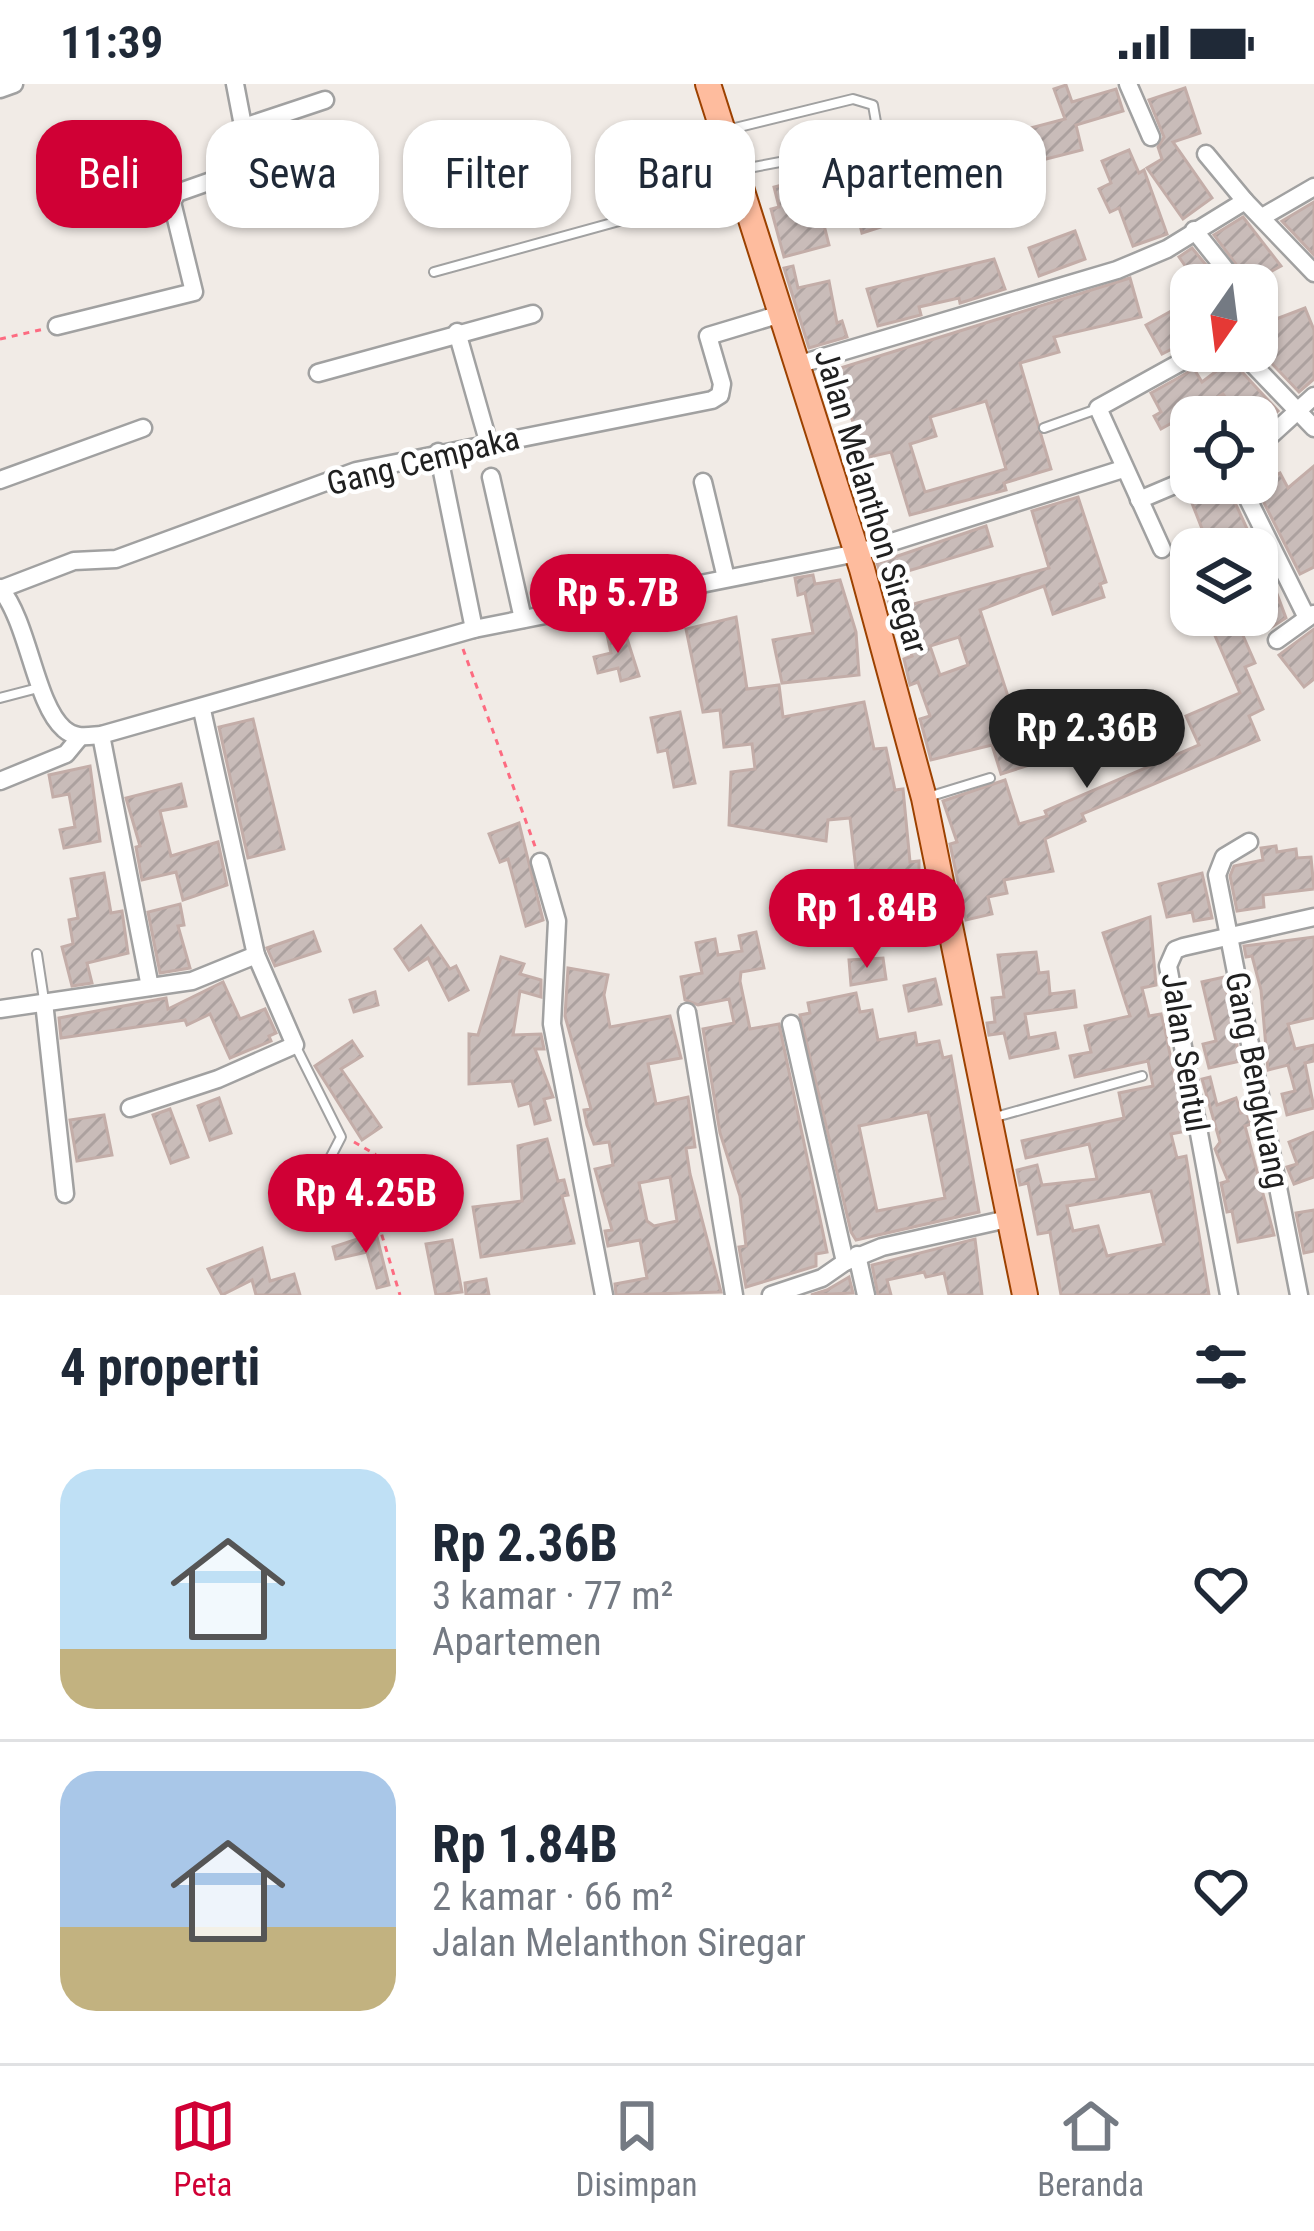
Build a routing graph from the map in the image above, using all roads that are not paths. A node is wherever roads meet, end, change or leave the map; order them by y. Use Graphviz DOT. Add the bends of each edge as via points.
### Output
graph roads {
  1 [pos="14,84"];
  2 [pos="235,84"];
  3 [pos="708,84"];
  4 [pos="1128,84"];
  5 [pos="0,89"];
  6 [pos="325,100"];
  7 [pos="243,120"];
  8 [pos="265,120"];
  9 [pos="720,120"];
  10 [pos="755,122"];
  11 [pos="1151,137"];
  12 [pos="1206,154"];
  13 [pos="755,175"];
  14 [pos="206,185"];
  15 [pos="1314,187"];
  16 [pos="1245,201"];
  17 [pos="1264,216"];
  18 [pos="595,223"];
  19 [pos="754,228"];
  20 [pos="1194,230"];
  21 [pos="1221,264"];
  22 [pos="434,272"];
  23 [pos="1314,273"];
  24 [pos="533,314"];
  25 [pos="781,314"];
  26 [pos="57,326"];
  27 [pos="457,332"];
  28 [pos="797,365"];
  29 [pos="1170,368"];
  30 [pos="1261,372"];
  31 [pos="318,373"];
  32 [pos="1314,396"];
  33 [pos="1098,408"];
  34 [pos="1300,412"];
  35 [pos="143,428"];
  36 [pos="1044,428"];
  37 [pos="1314,428"];
  38 [pos="1278,430"];
  39 [pos="488,442"];
  40 [pos="438,452"];
  41 [pos="1123,469"];
  42 [pos="491,477"];
  43 [pos="0,481"];
  44 [pos="703,482"];
  45 [pos="1170,487"];
  46 [pos="1138,500"];
  47 [pos="1251,504"];
  48 [pos="1162,549"];
  49 [pos="856,553"];
  50 [pos="726,578"];
  51 [pos="1,588"];
  52 [pos="1311,615"];
  53 [pos="523,620"];
  54 [pos="465,631"];
  55 [pos="1277,640"];
  56 [pos="43,686"];
  57 [pos="0,698"];
  58 [pos="202,710"];
  59 [pos="101,735"];
  60 [pos="80,737"];
  61 [pos="990,778"];
  62 [pos="0,781"];
  63 [pos="924,798"];
  64 [pos="1249,842"];
  65 [pos="541,862"];
  66 [pos="1314,917"];
  67 [pos="1230,936"];
  68 [pos="37,954"];
  69 [pos="256,956"];
  70 [pos="150,987"];
  71 [pos="44,1002"];
  72 [pos="0,1009"];
  73 [pos="687,1012"];
  74 [pos="791,1024"];
  75 [pos="295,1045"];
  76 [pos="1142,1076"];
  77 [pos="130,1108"];
  78 [pos="990,1119"];
  79 [pos="64,1194"];
  80 [pos="310,1199"];
  81 [pos="1012,1218"];
  82 [pos="851,1259"];
  83 [pos="604,1295"];
  84 [pos="734,1295"];
  85 [pos="771,1295"];
  86 [pos="866,1295"];
  87 [pos="1025,1295"];
  88 [pos="1229,1295"];
  89 [pos="1299,1295"];
  1 -- 5 [label="street"];
  2 -- 7 [label="street"];
  3 -- 9 [label="main road, Jalan Melanthon Siregar"];
  4 -- 11 [label="street"];
  6 -- 8 [label="street"];
  10 -- 13 [label="lane" via="853,99 872,105 880,128 871,145"];
  12 -- 16 [label="street"];
  14 -- 26 [label="street" via="173,196 190,296"];
  15 -- 17 [label="street"];
  16 -- 17 [label="street"];
  16 -- 20 [label="street"];
  17 -- 23 [label="street"];
  18 -- 22 [label="lane"];
  19 -- 25 [label="main road, Jalan Melanthon Siregar"];
  20 -- 21 [label="street"];
  20 -- 28 [label="street" via="1117,270"];
  24 -- 27 [label="street"];
  25 -- 28 [label="main road, Jalan Melanthon Siregar"];
  25 -- 39 [label="street, Gang Cempaka" via="708,336 722,384 712,400"];
  27 -- 31 [label="street"];
  27 -- 39 [label="street"];
  28 -- 49 [label="main road, Jalan Melanthon Siregar"];
  29 -- 33 [label="street"];
  30 -- 34 [label="street"];
  32 -- 34 [label="street"];
  33 -- 36 [label="lane"];
  33 -- 41 [label="street"];
  34 -- 37 [label="street"];
  34 -- 38 [label="street"];
  35 -- 43 [label="street"];
  39 -- 40 [label="street, Gang Cempaka"];
  40 -- 51 [label="street, Gang Cempaka" via="356,471 116,559 74,562"];
  40 -- 54 [label="street"];
  41 -- 46 [label="street"];
  41 -- 49 [label="street"];
  42 -- 53 [label="street"];
  44 -- 50 [label="street"];
  45 -- 46 [label="street"];
  46 -- 48 [label="street"];
  47 -- 52 [label="street"];
  49 -- 50 [label="street"];
  49 -- 63 [label="main road, Jalan Melanthon Siregar"];
  50 -- 53 [label="street"];
  51 -- 56 [label="street"];
  52 -- 55 [label="street"];
  53 -- 54 [label="street"];
  54 -- 58 [label="street"];
  56 -- 57 [label="lane"];
  56 -- 60 [label="street" via="59,724"];
  58 -- 59 [label="street"];
  58 -- 69 [label="street"];
  59 -- 60 [label="street"];
  59 -- 70 [label="street"];
  60 -- 62 [label="street" via="58,759"];
  61 -- 63 [label="lane"];
  63 -- 78 [label="main road, Jalan Melanthon Siregar"];
  64 -- 67 [label="street, Gang Bengkuang" via="1218,865"];
  65 -- 83 [label="street" via="557,928 552,1024"];
  66 -- 67 [label="street, Jalan Sentul"];
  67 -- 88 [label="street, Jalan Sentul" via="1183,946 1168,966"];
  67 -- 89 [label="street, Gang Bengkuang"];
  68 -- 71 [label="lane"];
  69 -- 70 [label="street" via="220,974"];
  69 -- 75 [label="street"];
  70 -- 71 [label="street"];
  71 -- 72 [label="street"];
  71 -- 79 [label="street"];
  73 -- 84 [label="street"];
  74 -- 82 [label="street"];
  75 -- 77 [label="street"];
  75 -- 80 [label="lane" via="341,1137"];
  76 -- 78 [label="lane"];
  78 -- 81 [label="main road, Jalan Melanthon Siregar"];
  81 -- 82 [label="street"];
  81 -- 87 [label="main road, Jalan Melanthon Siregar"];
  82 -- 85 [label="street" via="822,1279"];
  82 -- 86 [label="street"];
}
